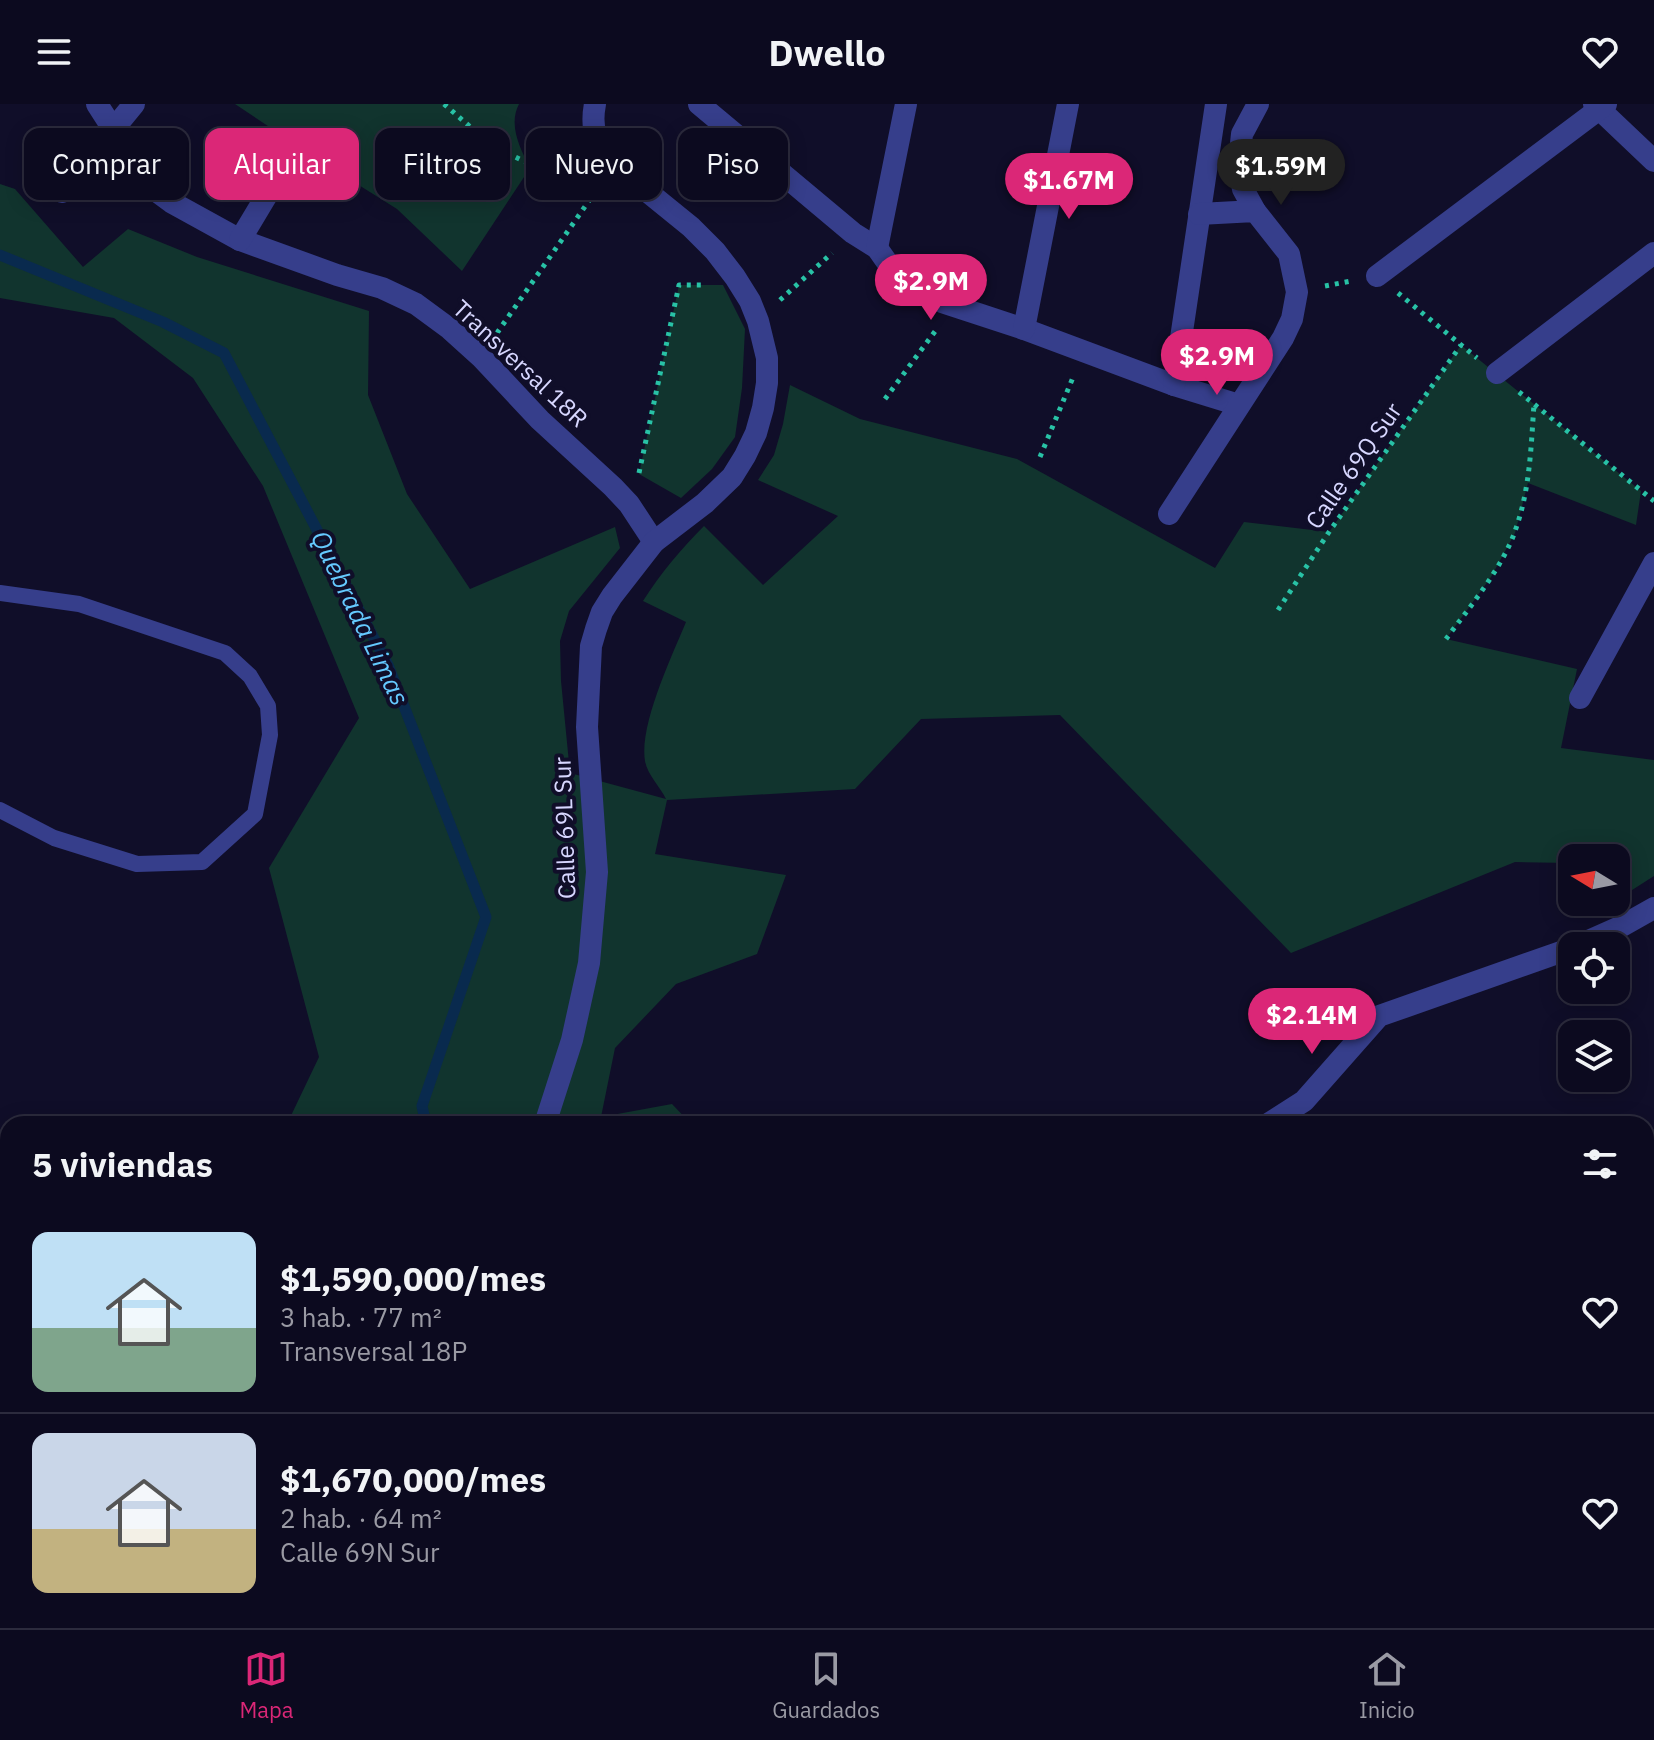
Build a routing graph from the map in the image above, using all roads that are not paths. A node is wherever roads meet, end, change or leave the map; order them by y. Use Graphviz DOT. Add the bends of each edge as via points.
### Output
graph roads {
  1 [pos="97,104"];
  2 [pos="134,104"];
  3 [pos="595,104"];
  4 [pos="699,104"];
  5 [pos="906,104"];
  6 [pos="1068,104"];
  7 [pos="1216,104"];
  8 [pos="1258,104"];
  9 [pos="1600,106"];
  10 [pos="112,128"];
  11 [pos="114,128"];
  12 [pos="1654,161"];
  13 [pos="168,200"];
  14 [pos="264,200"];
  15 [pos="1255,211"];
  16 [pos="1199,214"];
  17 [pos="240,240"];
  18 [pos="877,248"];
  19 [pos="1654,253"];
  20 [pos="1377,276"];
  21 [pos="1024,329"];
  22 [pos="1497,373"];
  23 [pos="1174,385"];
  24 [pos="1239,405"];
  25 [pos="1169,514"];
  26 [pos="654,542"];
  27 [pos="1654,563"];
  28 [pos="0,593"];
  29 [pos="1580,698"];
  30 [pos="0,810"];
  31 [pos="1654,908"];
  32 [pos="1608,932"];
  33 [pos="1558,953"];
  34 [pos="548,1116"];
  35 [pos="1281,1116"];
  1 -- 10 [label="street, Transversal 18R"];
  2 -- 11 [label="street"];
  3 -- 26 [label="street, Calle 69L Sur" via="599,148 715,251 750,301 767,358 763,408 745,456 705,503"];
  4 -- 18 [label="street"];
  5 -- 18 [label="street"];
  6 -- 21 [label="street"];
  7 -- 16 [label="street"];
  8 -- 15 [label="street" via="1242,134 1240,153 1243,189"];
  9 -- 12 [label="street"];
  9 -- 20 [label="street"];
  13 -- 17 [label="street, Transversal 18R"];
  14 -- 17 [label="street"];
  15 -- 16 [label="street"];
  15 -- 24 [label="street" via="1289,254 1297,292 1283,338"];
  16 -- 23 [label="street"];
  17 -- 26 [label="street, Transversal 18R" via="416,304 481,357 613,487"];
  18 -- 21 [label="street" via="896,275 918,290"];
  19 -- 22 [label="street"];
  21 -- 23 [label="street"];
  23 -- 24 [label="street"];
  24 -- 25 [label="street"];
  26 -- 34 [label="street, Calle 69L Sur" via="602,612 591,646 587,727 597,872 589,963"];
  27 -- 29 [label="street"];
  28 -- 30 [label="lane" via="79,604 225,653 250,676 268,706 270,735 255,814 202,862 137,864 54,838"];
  31 -- 32 [label="street"];
  33 -- 35 [label="street" via="1379,1016 1304,1101"];
}
